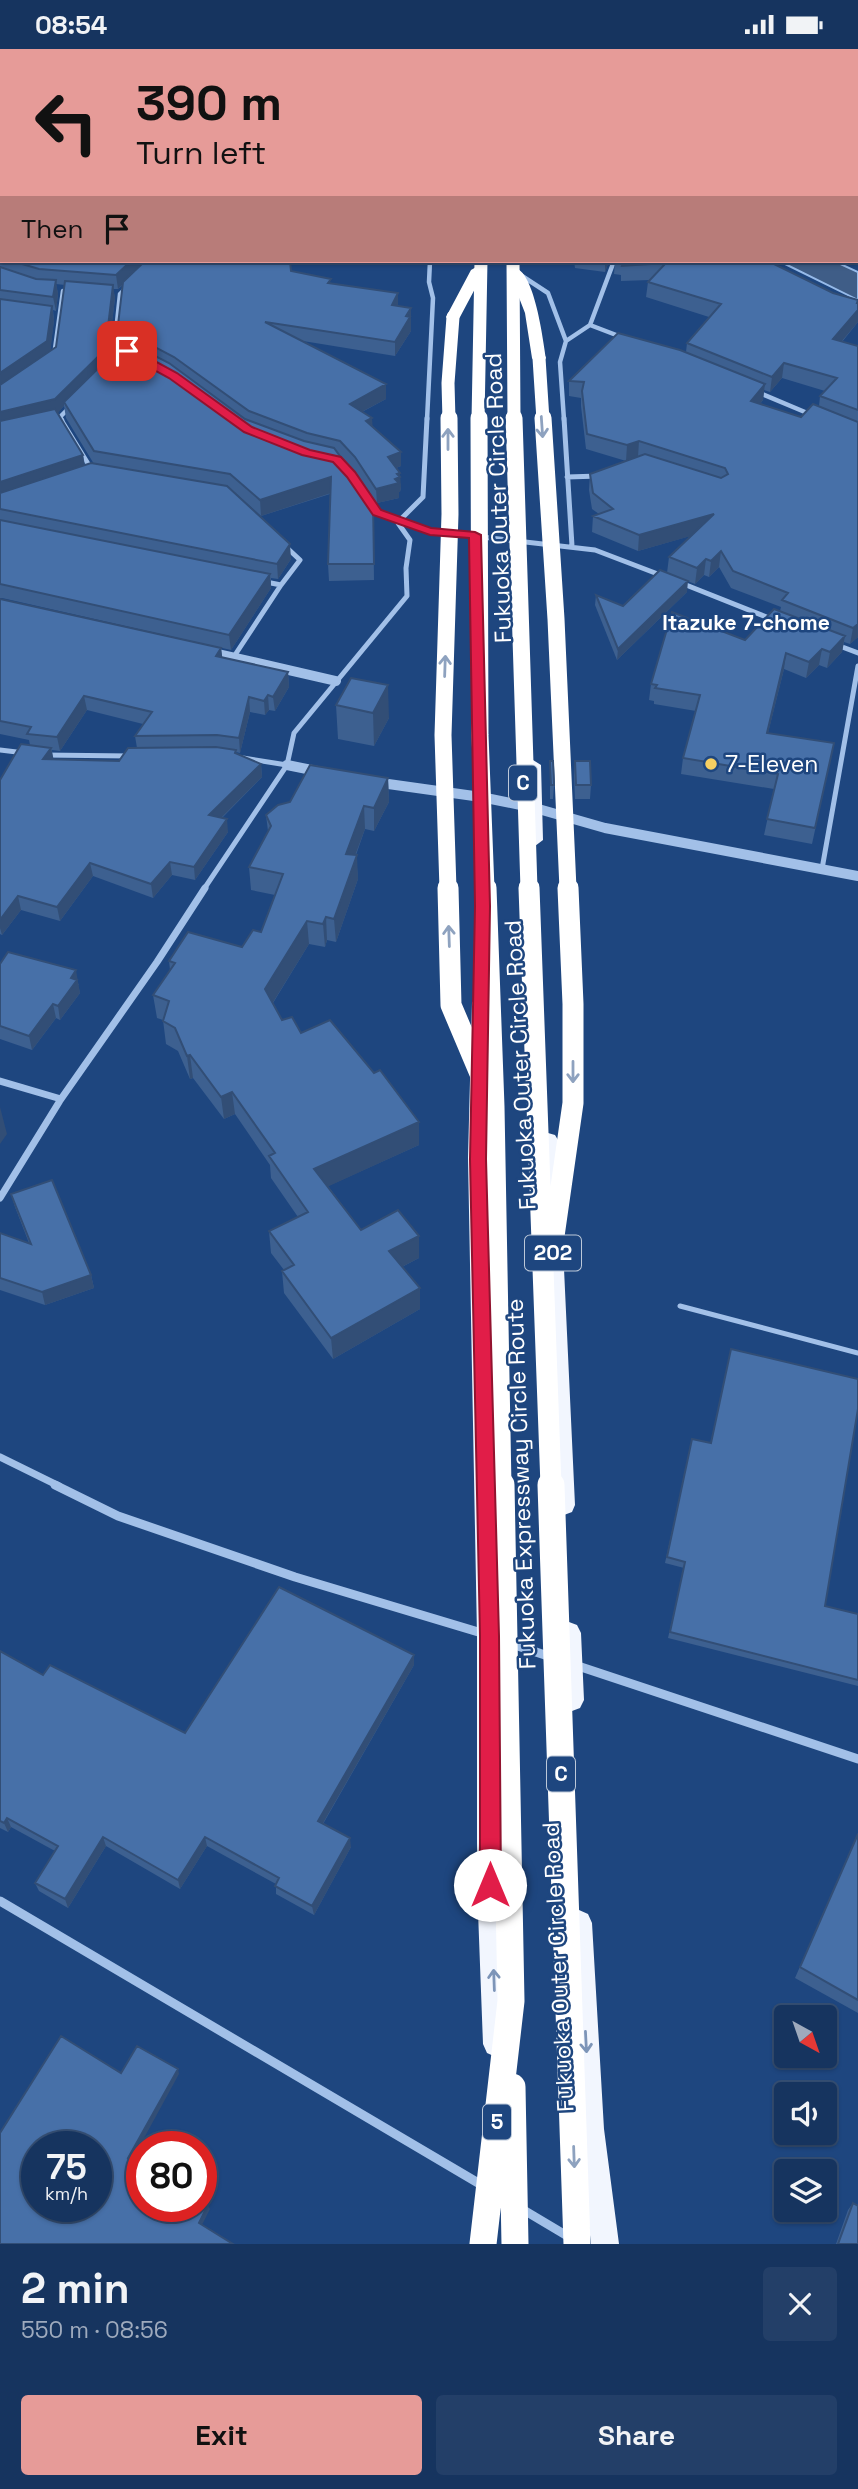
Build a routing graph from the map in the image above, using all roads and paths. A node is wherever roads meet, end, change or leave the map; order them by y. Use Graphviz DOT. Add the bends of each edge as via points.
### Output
graph roads {
  1 [pos="430,263"];
  2 [pos="613,263"];
  3 [pos="479,264"];
  4 [pos="515,264"];
  5 [pos="137,277"];
  6 [pos="52,289"];
  7 [pos="63,291"];
  8 [pos="75,291"];
  9 [pos="109,293"];
  10 [pos="120,293"];
  11 [pos="48,314"];
  12 [pos="60,316"];
  13 [pos="590,325"];
  14 [pos="628,340"];
  15 [pos="566,341"];
  16 [pos="127,351"];
  17 [pos="138,357"];
  18 [pos="117,360"];
  19 [pos="44,365"];
  20 [pos="743,387"];
  21 [pos="79,398"];
  22 [pos="60,417"];
  23 [pos="820,418"];
  24 [pos="49,419"];
  25 [pos="93,472"];
  26 [pos="107,475"];
  27 [pos="604,475"];
  28 [pos="82,476"];
  29 [pos="567,477"];
  30 [pos="364,493"];
  31 [pos="398,522"];
  32 [pos="475,535"];
  33 [pos="280,541"];
  34 [pos="523,541"];
  35 [pos="572,546"];
  36 [pos="254,579"];
  37 [pos="281,585"];
  38 [pos="783,624"];
  39 [pos="833,643"];
  40 [pos="194,649"];
  41 [pos="858,653"];
  42 [pos="233,658"];
  43 [pos="858,666"];
  44 [pos="336,681"];
  45 [pos="0,750"];
  46 [pos="140,756"];
  47 [pos="232,757"];
  48 [pos="287,765"];
  49 [pos="327,773"];
  50 [pos="365,781"];
  51 [pos="481,797"];
  52 [pos="535,808"];
  53 [pos="822,869"];
  54 [pos="858,876"];
  55 [pos="0,1080"];
  56 [pos="61,1099"];
  57 [pos="494,1107"];
  58 [pos="0,1198"];
  59 [pos="545,1305"];
  60 [pos="680,1306"];
  61 [pos="858,1353"];
  62 [pos="0,1457"];
  63 [pos="489,1636"];
  64 [pos="571,1664"];
  65 [pos="858,1759"];
  66 [pos="0,1902"];
  67 [pos="511,2001"];
  68 [pos="502,2198"];
  69 [pos="483,2244"];
  70 [pos="503,2244"];
  71 [pos="515,2244"];
  72 [pos="580,2244"];
  73 [pos="605,2244"];
  1 -- 31 [label="street" via="433,298 424,497"];
  2 -- 13 [label="street"];
  3 -- 32 [label="highway, Fukuoka Outer Circle Road"];
  3 -- 57 [label="highway, Fukuoka Expressway Circle Route / C, bridge" via="480,735"];
  57 -- 3 [label="highway, one-way, bridge" via="451,1005 443,735 453,317"];
  4 -- 15 [label="street" via="548,293"];
  4 -- 34 [label="highway, Fukuoka Outer Circle Road / 202"];
  4 -- 59 [label="highway, Fukuoka Expressway Circle Route / C, bridge" via="513,448 521,735"];
  4 -- 59 [label="highway, one-way, bridge" via="532,313 539,359 556,619 568,672 581,899 573,1004 573,1103"];
  5 -- 10 [label="street"];
  6 -- 7 [label="street"];
  7 -- 8 [label="street"];
  7 -- 12 [label="street"];
  9 -- 10 [label="street"];
  10 -- 16 [label="street" via="115,341"];
  11 -- 12 [label="street"];
  12 -- 19 [label="street" via="54,358"];
  13 -- 14 [label="street"];
  13 -- 15 [label="street"];
  15 -- 29 [label="street" via="560,362"];
  16 -- 17 [label="street"];
  16 -- 18 [label="street"];
  20 -- 23 [label="street"];
  21 -- 22 [label="street"];
  22 -- 24 [label="street"];
  22 -- 25 [label="street"];
  25 -- 26 [label="street"];
  25 -- 28 [label="street"];
  27 -- 29 [label="street"];
  29 -- 35 [label="street"];
  30 -- 31 [label="street" via="377,513"];
  31 -- 32 [label="street" via="430,531"];
  31 -- 44 [label="street" via="410,540 407,596"];
  32 -- 34 [label="street"];
  32 -- 51 [label="highway, Fukuoka Outer Circle Road"];
  33 -- 37 [label="street" via="300,560"];
  34 -- 35 [label="street"];
  34 -- 52 [label="highway, Fukuoka Outer Circle Road / 202"];
  35 -- 38 [label="street" via="595,550"];
  36 -- 37 [label="street"];
  37 -- 42 [label="street"];
  39 -- 41 [label="street"];
  40 -- 42 [label="street"];
  42 -- 44 [label="street"];
  43 -- 53 [label="street"];
  44 -- 48 [label="street" via="294,733"];
  45 -- 46 [label="street" via="63,757"];
  47 -- 48 [label="street"];
  48 -- 49 [label="street"];
  48 -- 56 [label="street"];
  50 -- 51 [label="street"];
  51 -- 52 [label="street"];
  51 -- 63 [label="highway, Fukuoka Outer Circle Road" via="478,1159"];
  52 -- 53 [label="street" via="605,828"];
  52 -- 64 [label="highway, Fukuoka Outer Circle Road / 202"];
  53 -- 54 [label="street"];
  55 -- 56 [label="street"];
  56 -- 58 [label="street"];
  57 -- 67 [label="highway, Fukuoka Expressway Circle Route / C, bridge"];
  59 -- 72 [label="highway, Fukuoka Expressway Circle Route / C, one-way, bridge"];
  60 -- 61 [label="lane"];
  62 -- 63 [label="street" via="118,1516 295,1577"];
  63 -- 64 [label="street"];
  68 -- 63 [label="highway, Fukuoka Outer Circle Road, one-way" via="490,1885"];
  64 -- 65 [label="street"];
  64 -- 73 [label="highway, Fukuoka Outer Circle Road / 202, one-way" via="590,2116"];
  66 -- 68 [label="street"];
  67 -- 69 [label="highway, Fukuoka Expressway Circle Route / 5, bridge"];
  67 -- 71 [label="highway, bridge"];
  68 -- 70 [label="highway, Fukuoka Outer Circle Road"];
  68 -- 72 [label="street"];
}
